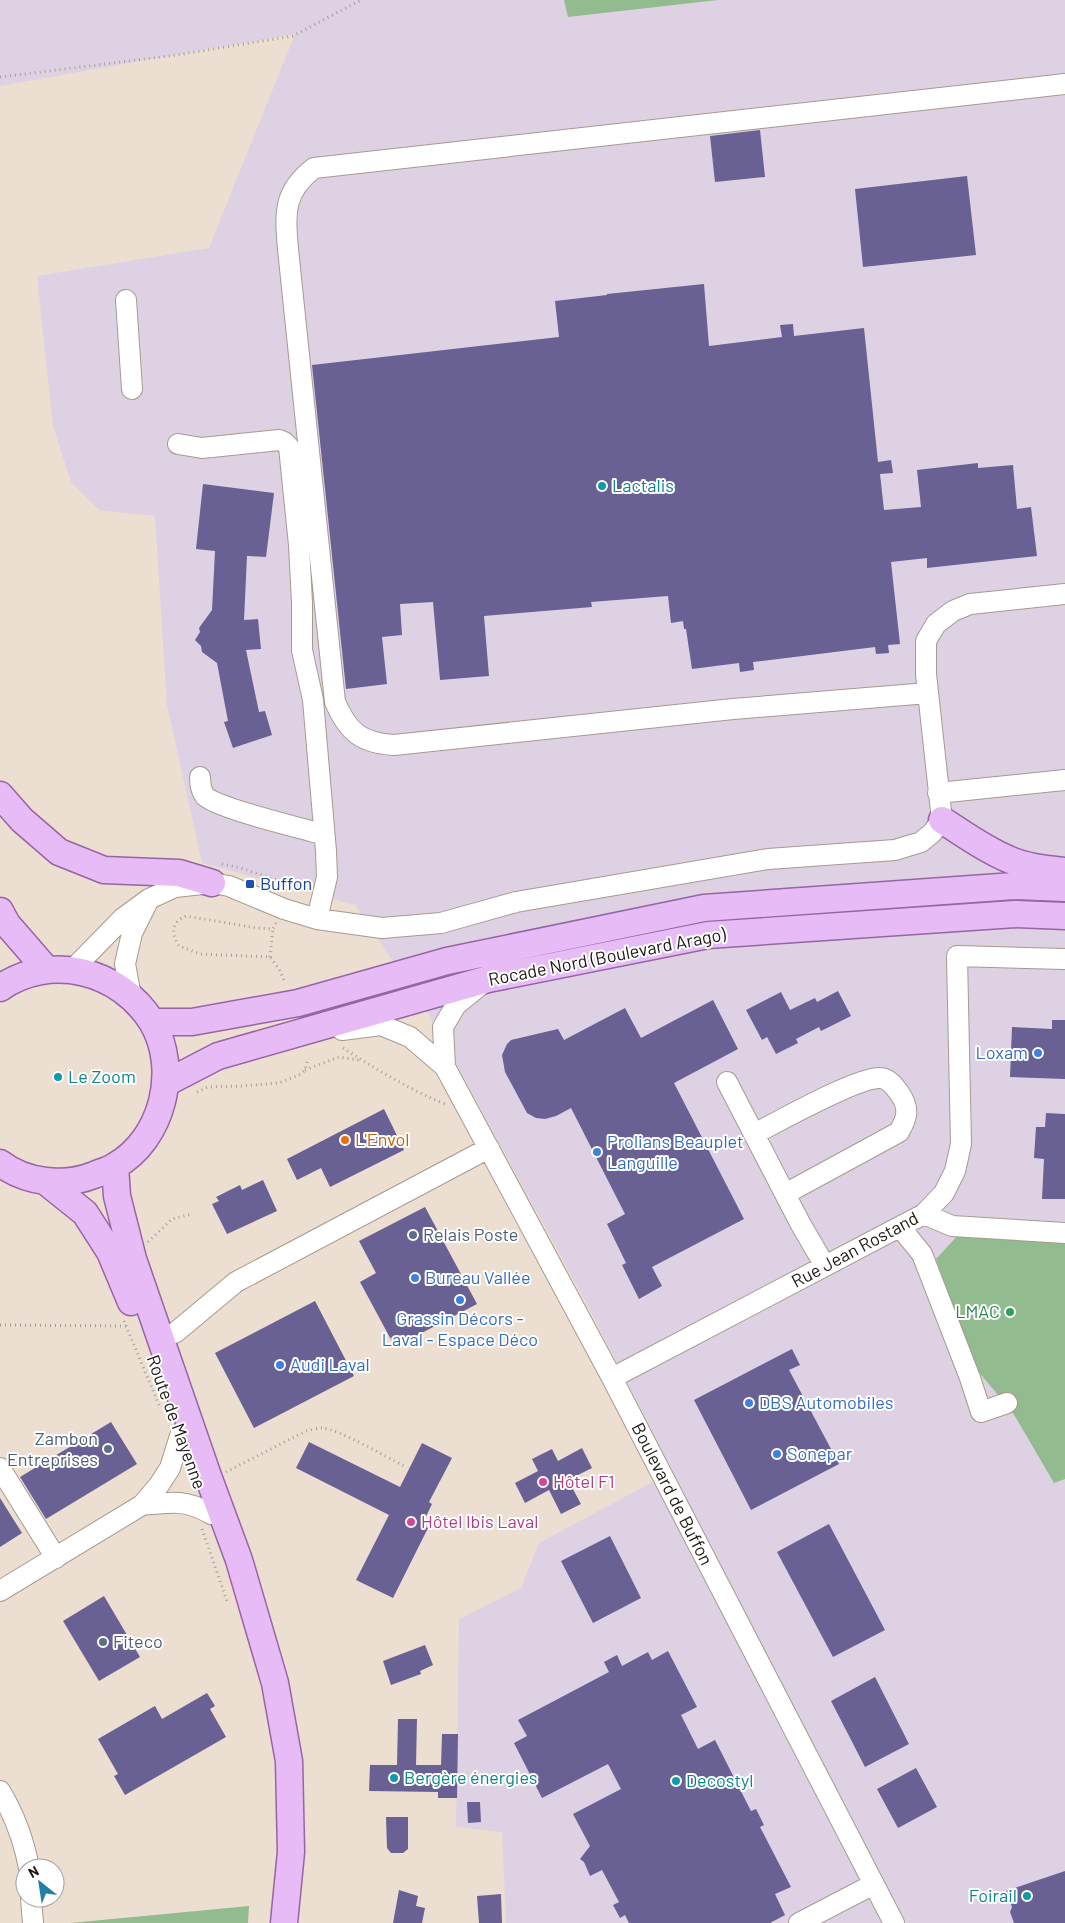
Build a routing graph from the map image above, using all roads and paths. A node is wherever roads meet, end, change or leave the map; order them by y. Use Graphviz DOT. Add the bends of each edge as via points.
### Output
graph roads {
  1 [pos="362,0"];
  2 [pos="0,77"];
  3 [pos="1065,84"];
  4 [pos="126,300"];
  5 [pos="132,389"];
  6 [pos="178,444"];
  7 [pos="1065,594"];
  8 [pos="928,693"];
  9 [pos="200,777"];
  10 [pos="1065,780"];
  11 [pos="938,794"];
  12 [pos="0,795"];
  13 [pos="942,820"];
  14 [pos="324,831"];
  15 [pos="1065,871"];
  16 [pos="213,873"];
  17 [pos="281,887"];
  18 [pos="1065,888"];
  19 [pos="149,899"];
  20 [pos="0,911"];
  21 [pos="1065,916"];
  22 [pos="318,919"];
  23 [pos="277,922"];
  24 [pos="274,929"];
  25 [pos="270,957"];
  26 [pos="1065,958"];
  27 [pos="46,969"];
  28 [pos="73,970"];
  29 [pos="488,979"];
  30 [pos="285,982"];
  31 [pos="0,988"];
  32 [pos="131,996"];
  33 [pos="152,1022"];
  34 [pos="276,1039"];
  35 [pos="342,1048"];
  36 [pos="308,1058"];
  37 [pos="362,1061"];
  38 [pos="445,1067"];
  39 [pos="305,1070"];
  40 [pos="727,1082"];
  41 [pos="166,1083"];
  42 [pos="191,1095"];
  43 [pos="447,1106"];
  44 [pos="754,1134"];
  45 [pos="489,1148"];
  46 [pos="115,1166"];
  47 [pos="3,1168"];
  48 [pos="45,1181"];
  49 [pos="785,1194"];
  50 [pos="192,1214"];
  51 [pos="924,1214"];
  52 [pos="900,1226"];
  53 [pos="1065,1233"];
  54 [pos="148,1242"];
  55 [pos="825,1266"];
  56 [pos="122,1317"];
  57 [pos="0,1324"];
  58 [pos="126,1326"];
  59 [pos="161,1339"];
  60 [pos="612,1378"];
  61 [pos="1007,1403"];
  62 [pos="160,1406"];
  63 [pos="181,1432"];
  64 [pos="404,1466"];
  65 [pos="0,1468"];
  66 [pos="221,1475"];
  67 [pos="142,1505"];
  68 [pos="205,1519"];
  69 [pos="56,1558"];
  70 [pos="0,1591"];
  71 [pos="228,1602"];
  72 [pos="275,1684"];
  73 [pos="0,1791"];
  74 [pos="26,1858"];
  75 [pos="874,1884"];
  76 [pos="32,1908"];
  77 [pos="33,1923"];
  78 [pos="284,1923"];
  79 [pos="799,1923"];
  80 [pos="894,1923"];
  1 -- 2 [label="path" via="293,36 178,55"];
  3 -- 8 [label="street" via="314,168 292,190 287,203 335,702 352,732 365,740 394,745 733,709"];
  4 -- 5 [label="street"];
  6 -- 14 [label="street" via="202,448 279,440 289,447 299,545 302,650 313,700"];
  7 -- 8 [label="street" via="970,604 953,611 936,624 926,641"];
  8 -- 11 [label="street"];
  9 -- 14 [label="street" via="204,794 227,807 318,833"];
  10 -- 11 [label="street"];
  11 -- 13 [label="street"];
  12 -- 16 [label="main road" via="22,820 59,852 104,870"];
  13 -- 15 [label="main road" via="1010,860"];
  13 -- 22 [label="street" via="921,842 895,850 768,858 516,902 441,923 382,928"];
  14 -- 22 [label="street" via="327,877"];
  16 -- 17 [label="path" via="241,868 279,881"];
  16 -- 19 [label="street"];
  16 -- 22 [label="street" via="244,891"];
  18 -- 33 [label="main road" via="1014,886 704,908 447,961 298,1003 192,1022"];
  19 -- 28 [label="street" via="123,918"];
  19 -- 32 [label="street" via="132,933 125,964"];
  20 -- 27 [label="main road" via="7,924"];
  21 -- 29 [label="main road, Rocade Nord (Boulevard Arago)" via="1015,914 708,935"];
  23 -- 24 [label="path"];
  24 -- 25 [label="path"];
  24 -- 25 [label="path" via="186,916 174,925 172,933 179,946 200,954"];
  25 -- 30 [label="path"];
  26 -- 51 [label="street, Rue Jean Rostand" via="957,956 961,1144 955,1171 944,1193"];
  27 -- 28 [label="main road"];
  27 -- 31 [label="main road" via="13,979"];
  28 -- 32 [label="main road" via="104,978"];
  29 -- 34 [label="main road, Rocade Nord (Boulevard Arago)"];
  29 -- 38 [label="street" via="456,1004 443,1026"];
  32 -- 33 [label="main road"];
  33 -- 41 [label="main road" via="164,1052"];
  34 -- 38 [label="street" via="381,1025 410,1037"];
  34 -- 41 [label="main road, Rocade Nord (Boulevard Arago)" via="218,1056"];
  35 -- 37 [label="path"];
  36 -- 39 [label="path"];
  37 -- 39 [label="path" via="339,1057"];
  37 -- 43 [label="path"];
  38 -- 45 [label="street, Boulevard de Buffon"];
  39 -- 42 [label="path" via="279,1082 208,1087"];
  40 -- 44 [label="street"];
  41 -- 46 [label="main road" via="161,1108 150,1130 135,1150"];
  44 -- 49 [label="street"];
  44 -- 49 [label="street" via="858,1082 880,1078 892,1083 905,1101 907,1118 899,1132"];
  45 -- 59 [label="street" via="236,1282 176,1332"];
  45 -- 60 [label="street, Boulevard de Buffon"];
  46 -- 48 [label="main road" via="82,1180"];
  46 -- 59 [label="main road, Route de Mayenne" via="117,1196 133,1259"];
  47 -- 48 [label="main road"];
  48 -- 63 [label="main road, Route de Mayenne" via="85,1213 110,1252"];
  49 -- 55 [label="street"];
  50 -- 54 [label="path" via="172,1219"];
  51 -- 52 [label="street, Rue Jean Rostand"];
  51 -- 53 [label="street" via="952,1226"];
  52 -- 55 [label="street, Rue Jean Rostand"];
  52 -- 61 [label="street" via="922,1254 981,1412"];
  55 -- 60 [label="street, Rue Jean Rostand"];
  56 -- 58 [label="path"];
  57 -- 58 [label="path"];
  58 -- 62 [label="path"];
  59 -- 72 [label="main road, Route de Mayenne" via="239,1560"];
  60 -- 75 [label="street, Boulevard de Buffon"];
  63 -- 67 [label="street" via="170,1468"];
  63 -- 68 [label="main road, Route de Mayenne"];
  64 -- 66 [label="path" via="346,1436 320,1428 306,1431"];
  65 -- 69 [label="street"];
  67 -- 68 [label="street" via="179,1501 203,1509"];
  67 -- 69 [label="street"];
  68 -- 71 [label="path"];
  68 -- 72 [label="main road, Route de Mayenne"];
  69 -- 70 [label="street"];
  72 -- 78 [label="main road, Route de Mayenne" via="289,1761 291,1852"];
  73 -- 74 [label="street" via="8,1803"];
  75 -- 79 [label="street"];
  75 -- 80 [label="street, Boulevard de Buffon"];
  76 -- 77 [label="street"];
}
